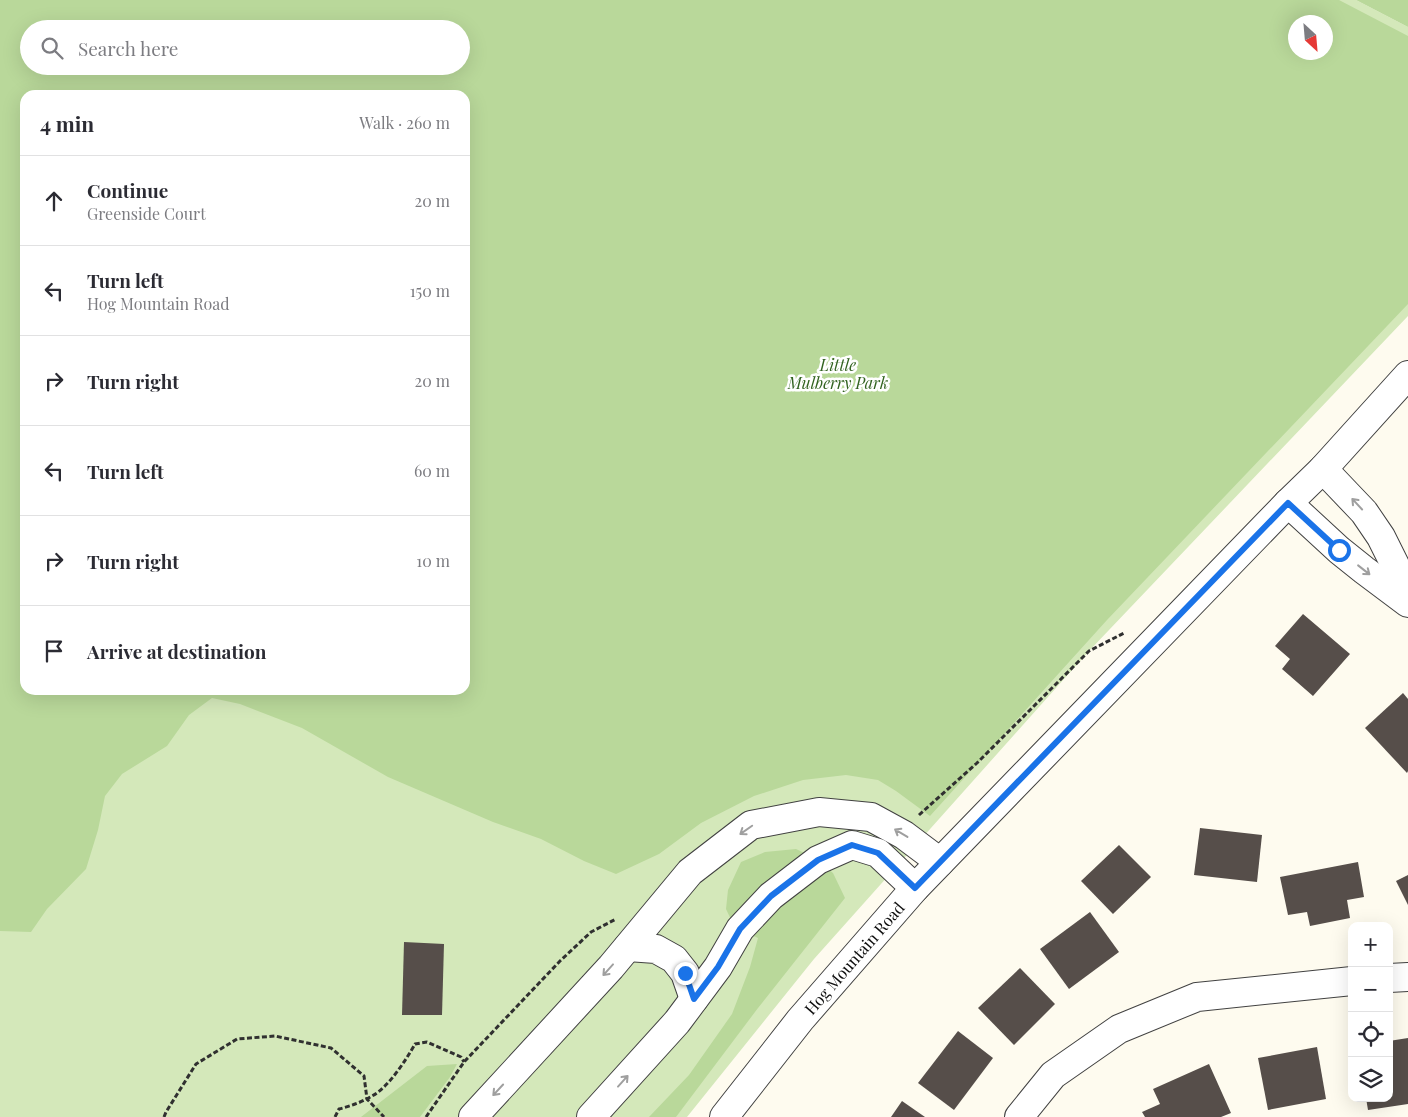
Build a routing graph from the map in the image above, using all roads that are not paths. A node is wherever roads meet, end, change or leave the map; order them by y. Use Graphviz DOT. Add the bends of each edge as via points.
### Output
graph roads {
  1 [pos="1408,374"];
  2 [pos="1323,469"];
  3 [pos="1288,503"];
  4 [pos="1408,591"];
  5 [pos="1408,603"];
  6 [pos="940,862"];
  7 [pos="915,888"];
  8 [pos="628,947"];
  9 [pos="1408,977"];
  10 [pos="1393,978"];
  11 [pos="1348,981"];
  12 [pos="694,999"];
  13 [pos="473,1117"];
  14 [pos="591,1117"];
  15 [pos="724,1117"];
  16 [pos="1019,1117"];
  1 -- 2 [label="street, Hog Mountain Road"];
  2 -- 3 [label="street, Hog Mountain Road"];
  4 -- 2 [label="street, one-way" via="1364,512"];
  3 -- 5 [label="street, one-way" via="1345,555"];
  3 -- 6 [label="street, Hog Mountain Road"];
  6 -- 7 [label="street, Hog Mountain Road"];
  6 -- 8 [label="street, one-way" via="904,834 871,817 819,812 751,825 690,872"];
  7 -- 12 [label="street" via="878,853 852,845 818,860 771,896 740,929"];
  7 -- 15 [label="street, Hog Mountain Road" via="800,1020"];
  8 -- 12 [label="street" via="656,949 674,959 685,973"];
  8 -- 13 [label="street, one-way"];
  9 -- 10 [label="street"];
  11 -- 16 [label="street" via="1197,997 1119,1029 1053,1076"];
  14 -- 12 [label="street, one-way"];
}
